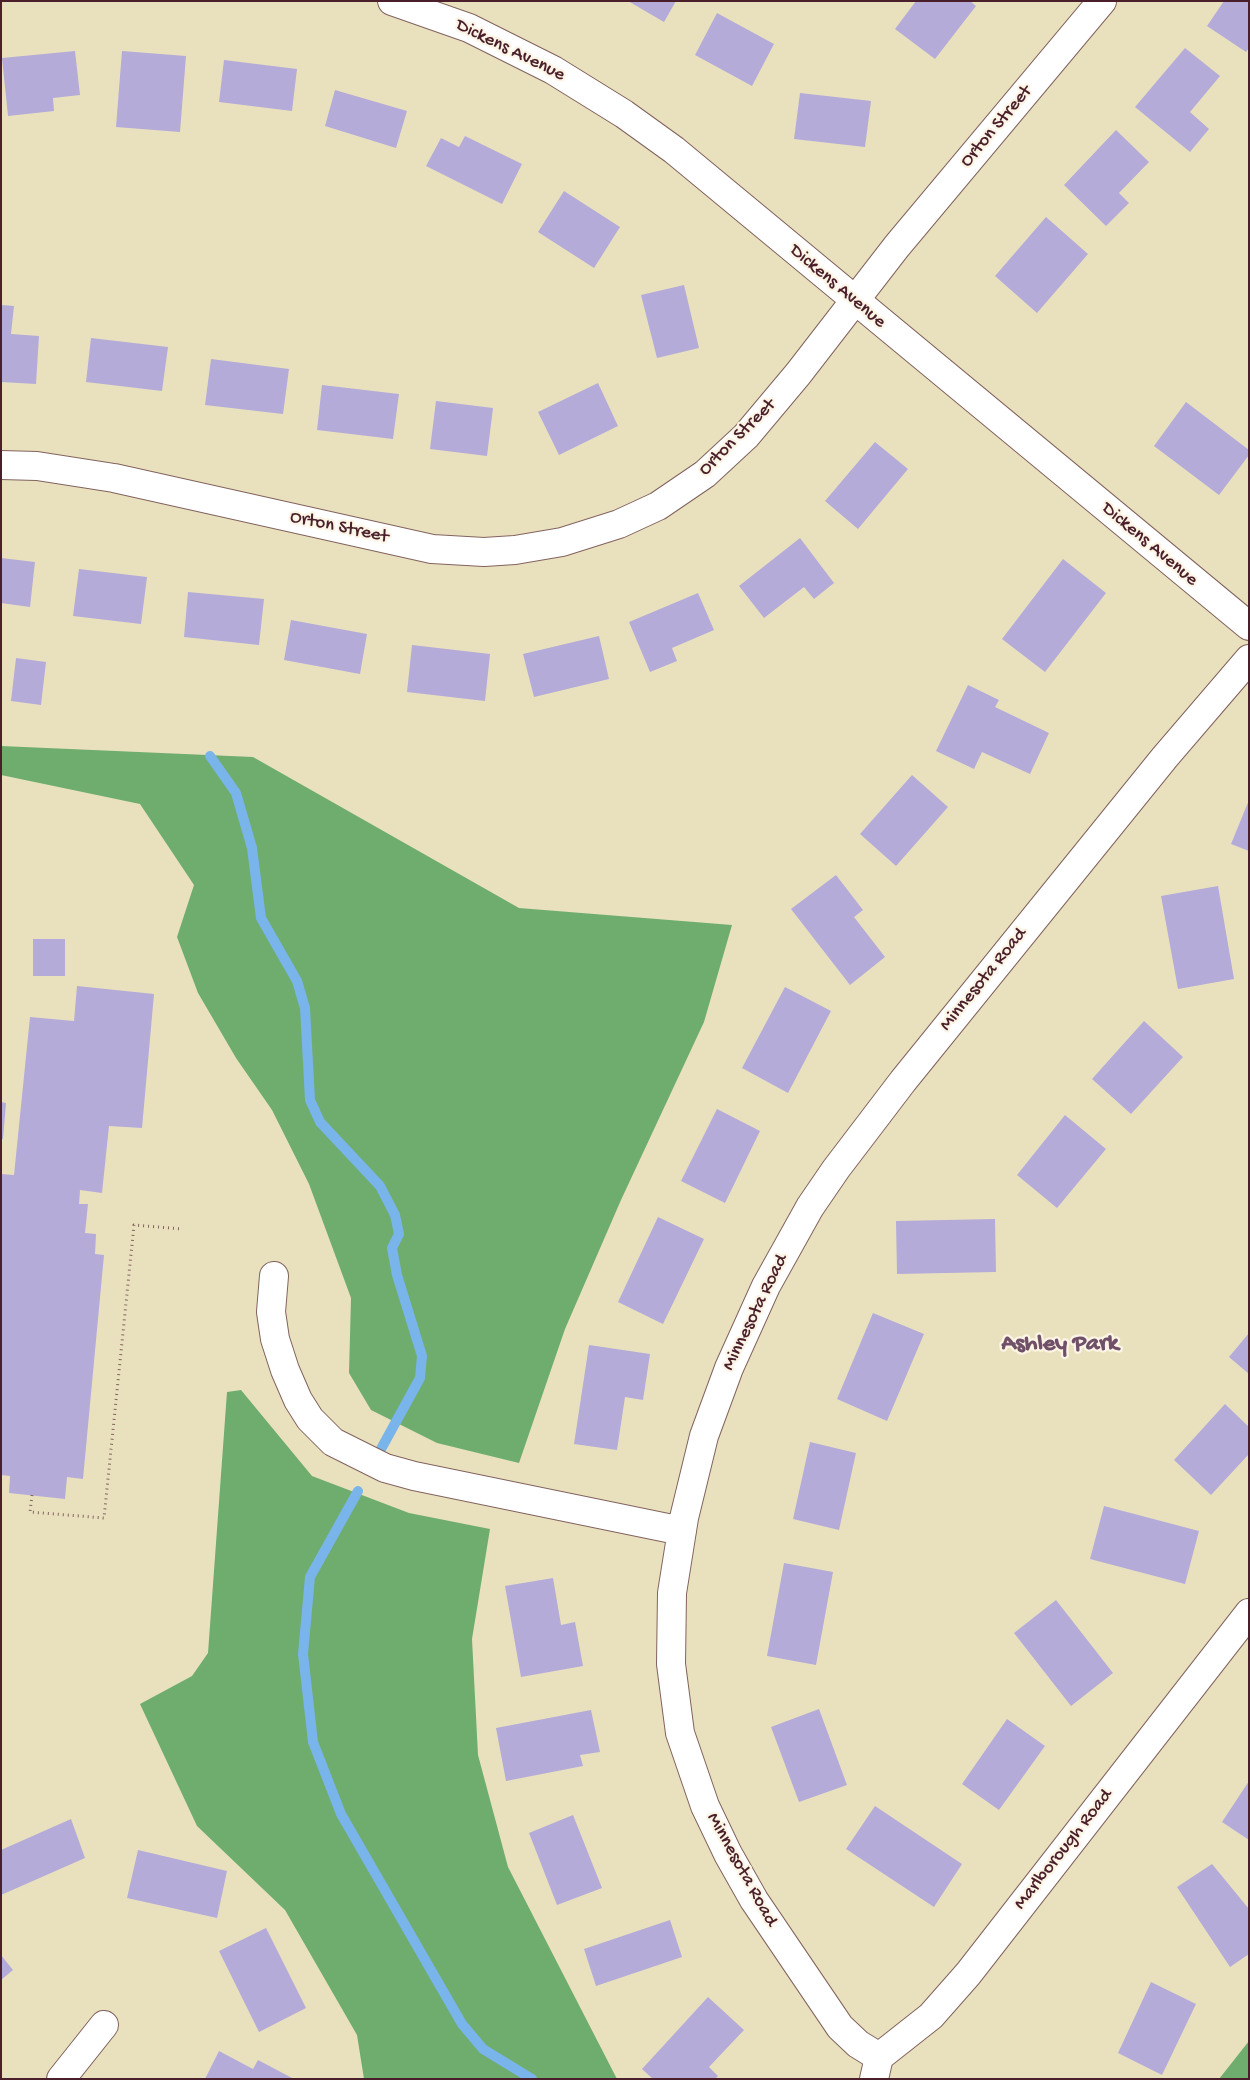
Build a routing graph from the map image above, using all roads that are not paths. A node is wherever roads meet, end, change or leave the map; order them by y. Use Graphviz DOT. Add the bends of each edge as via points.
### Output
graph roads {
  1 [pos="392,1"];
  2 [pos="1102,1"];
  3 [pos="854,301"];
  4 [pos="1,465"];
  5 [pos="1249,626"];
  6 [pos="1249,659"];
  7 [pos="274,1276"];
  8 [pos="682,1531"];
  9 [pos="1249,1612"];
  10 [pos="104,2025"];
  11 [pos="877,2068"];
  12 [pos="61,2079"];
  1 -- 3 [label="street, Dickens Avenue" via="477,32 553,70 624,114 674,150"];
  2 -- 3 [label="street, Orton Street"];
  3 -- 4 [label="street, Orton Street" via="746,436 705,474 658,506 619,524 562,542 484,552 432,548 114,478 37,466"];
  3 -- 5 [label="street, Dickens Avenue"];
  6 -- 8 [label="street, Minnesota Road" via="1165,757 903,1081 810,1207 766,1286 729,1368 704,1436"];
  7 -- 8 [label="street" via="271,1312 285,1370 310,1419 333,1442 386,1468 414,1476"];
  8 -- 11 [label="street, Minnesota Road" via="672,1593 671,1664 680,1733 705,1806 754,1900 840,2027"];
  9 -- 11 [label="street, Marlborough Road" via="968,1974 931,2016"];
  10 -- 12 [label="street"];
}
